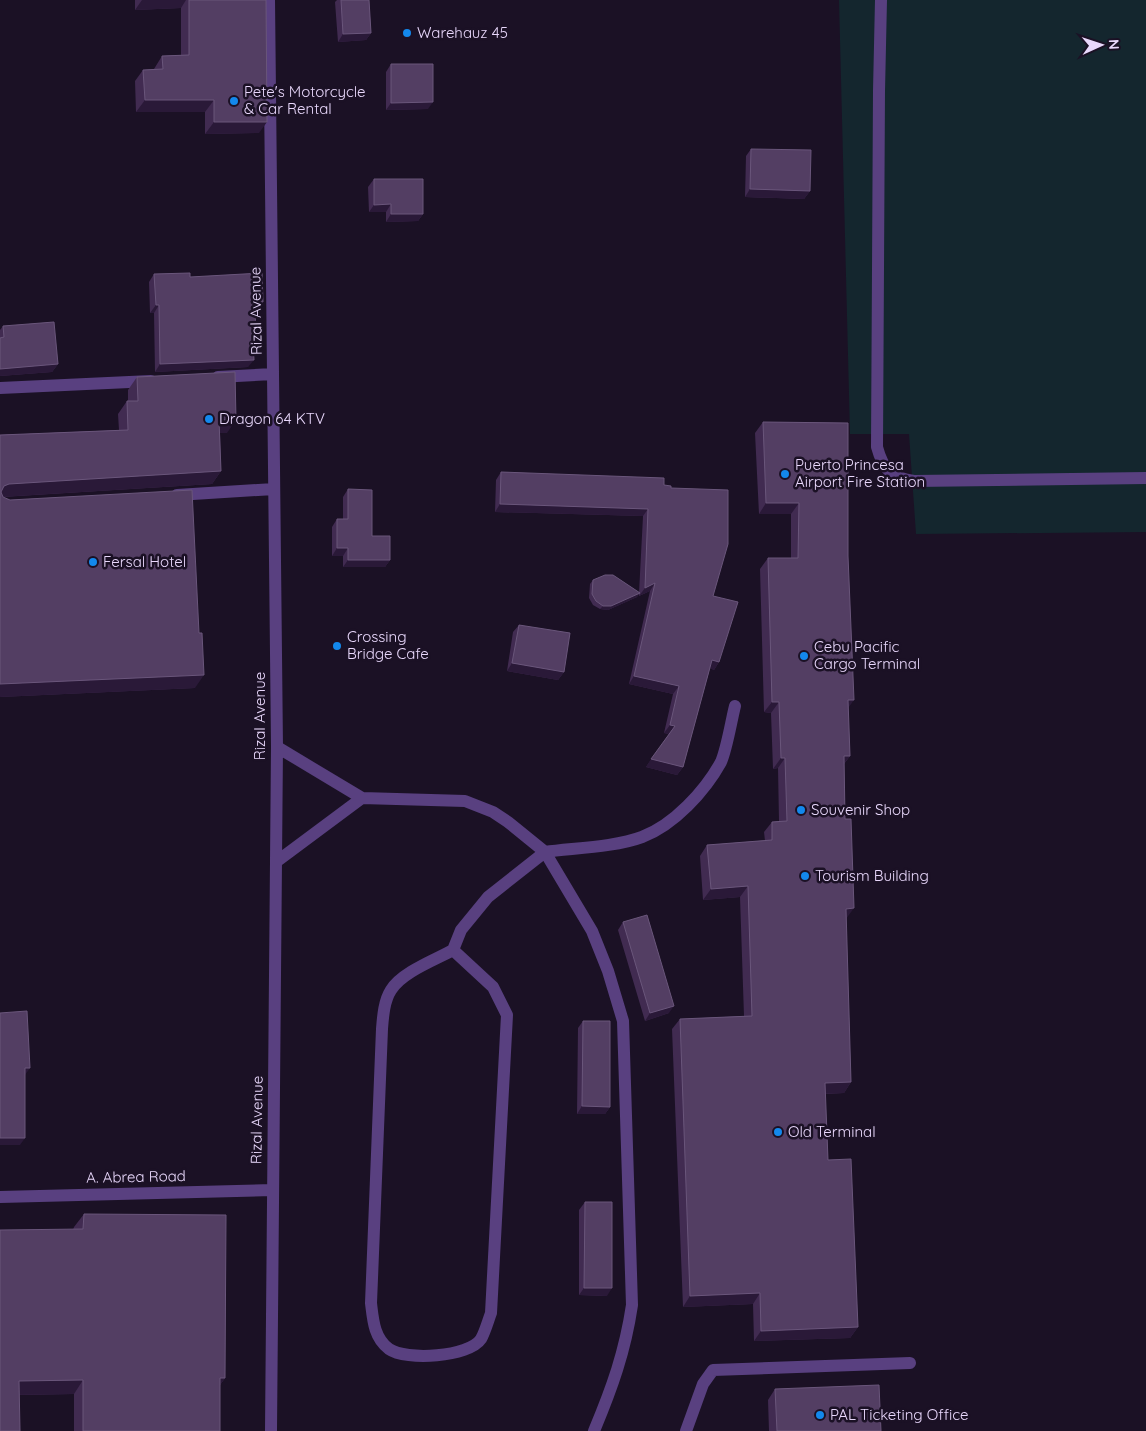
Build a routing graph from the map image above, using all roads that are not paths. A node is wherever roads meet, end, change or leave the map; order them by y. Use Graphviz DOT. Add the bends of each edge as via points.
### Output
graph roads {
  1 [pos="269,0"];
  2 [pos="881,0"];
  3 [pos="273,374"];
  4 [pos="205,378"];
  5 [pos="166,380"];
  6 [pos="0,388"];
  7 [pos="1146,478"];
  8 [pos="274,489"];
  9 [pos="166,495"];
  10 [pos="735,706"];
  11 [pos="277,747"];
  12 [pos="362,798"];
  13 [pos="545,852"];
  14 [pos="276,862"];
  15 [pos="453,950"];
  16 [pos="272,1190"];
  17 [pos="0,1197"];
  18 [pos="910,1363"];
  19 [pos="271,1431"];
  20 [pos="594,1431"];
  21 [pos="686,1431"];
  1 -- 3 [label="street, Rizal Avenue"];
  2 -- 7 [label="street" via="878,447 881,460 889,472 900,479 914,481"];
  3 -- 4 [label="street"];
  3 -- 8 [label="street, Rizal Avenue"];
  5 -- 6 [label="street"];
  8 -- 9 [label="street"];
  8 -- 11 [label="street, Rizal Avenue"];
  10 -- 13 [label="street" via="721,760 697,797 672,820 643,836 620,842"];
  11 -- 12 [label="street"];
  11 -- 14 [label="street, Rizal Avenue"];
  12 -- 13 [label="street" via="465,801 501,816"];
  12 -- 14 [label="street"];
  13 -- 15 [label="street" via="488,897 461,930"];
  13 -- 20 [label="street" via="592,931 624,1021 632,1305 628,1335 614,1384"];
  14 -- 16 [label="street, Rizal Avenue"];
  15 -- 15 [label="street" via="404,976 391,990 384,1010 371,1303 378,1337 388,1349 401,1355 436,1355 463,1350 480,1340 491,1314 507,1016 493,987"];
  16 -- 17 [label="street, A. Abrea Road"];
  16 -- 19 [label="street, Rizal Avenue"];
  18 -- 21 [label="street" via="713,1370 703,1384"];
}
